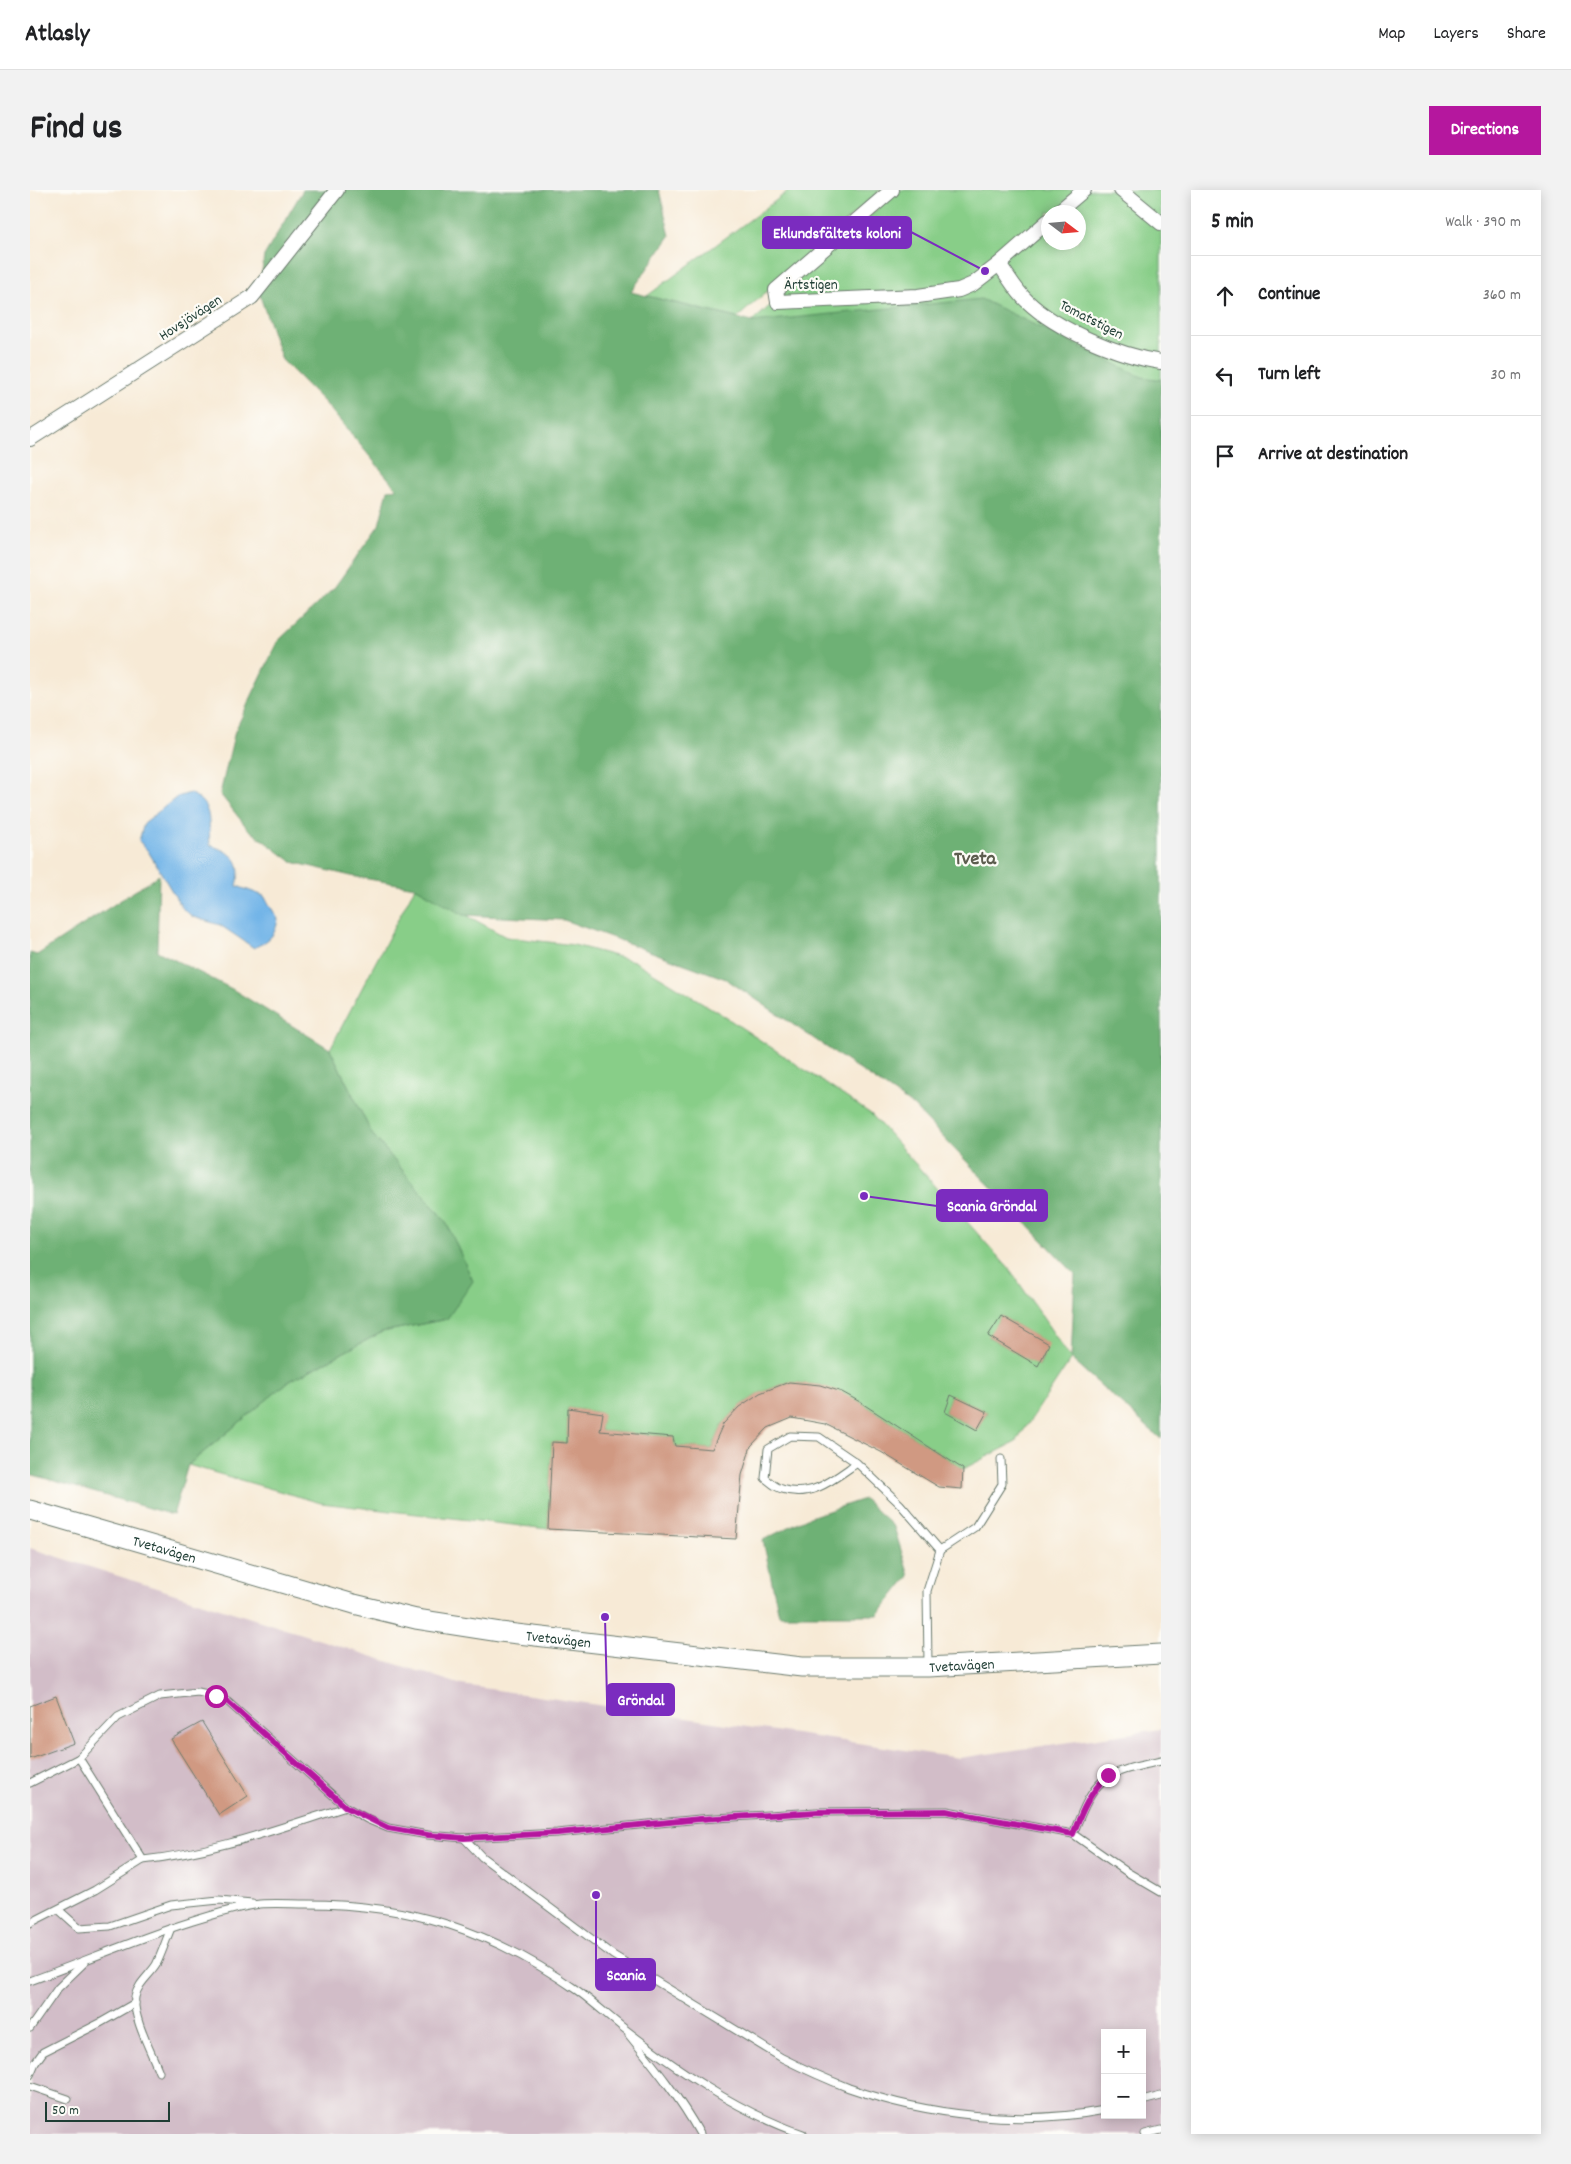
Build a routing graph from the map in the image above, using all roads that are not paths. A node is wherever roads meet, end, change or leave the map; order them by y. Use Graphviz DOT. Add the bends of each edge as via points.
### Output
graph roads {
  1 [pos="337,190"];
  2 [pos="892,190"];
  3 [pos="1084,190"];
  4 [pos="1121,190"];
  5 [pos="1066,205"];
  6 [pos="1161,223"];
  7 [pos="1041,226"];
  8 [pos="999,264"];
  9 [pos="1161,362"];
  10 [pos="30,439"];
  11 [pos="1002,1459"];
  12 [pos="858,1463"];
  13 [pos="30,1510"];
  14 [pos="940,1550"];
  15 [pos="1161,1654"];
  16 [pos="928,1667"];
  17 [pos="79,1758"];
  18 [pos="1161,1761"];
  19 [pos="30,1783"];
  20 [pos="346,1807"];
  21 [pos="1073,1834"];
  22 [pos="464,1838"];
  23 [pos="143,1860"];
  24 [pos="1161,1892"];
  25 [pos="260,1904"];
  26 [pos="59,1910"];
  27 [pos="30,1923"];
  28 [pos="171,1928"];
  29 [pos="86,1961"];
  30 [pos="30,1981"];
  31 [pos="135,2003"];
  32 [pos="622,2027"];
  33 [pos="30,2028"];
  34 [pos="159,2072"];
  35 [pos="30,2076"];
  36 [pos="30,2086"];
  37 [pos="1161,2096"];
  38 [pos="68,2099"];
  39 [pos="1146,2099"];
  40 [pos="1101,2110"];
  41 [pos="1161,2130"];
  42 [pos="700,2134"];
  43 [pos="803,2134"];
  44 [pos="1145,2134"];
  1 -- 10 [label="street, Hovsjövägen" via="252,296"];
  2 -- 8 [label="street, Ärtstigen" via="776,290 778,302 918,296 959,290 973,284"];
  3 -- 5 [label="street"];
  4 -- 6 [label="street"];
  7 -- 8 [label="street"];
  8 -- 9 [label="street, Tomatstigen" via="1026,301 1064,327 1114,351"];
  11 -- 14 [label="lane" via="1002,1484 974,1527"];
  12 -- 12 [label="lane" via="819,1438 790,1436 768,1449 765,1478 781,1489 820,1489"];
  12 -- 14 [label="lane"];
  13 -- 16 [label="main road, Tvetavägen" via="354,1604 416,1618 500,1632 802,1667"];
  14 -- 16 [label="lane" via="926,1591"];
  15 -- 16 [label="main road, Tvetavägen"];
  17 -- 19 [label="lane"];
  17 -- 20 [label="lane" via="118,1717 160,1696 198,1692 228,1702"];
  17 -- 23 [label="lane"];
  18 -- 21 [label="lane" via="1108,1775 1087,1800"];
  20 -- 22 [label="lane" via="388,1828"];
  20 -- 23 [label="lane" via="242,1839 184,1854"];
  21 -- 22 [label="lane" via="946,1811 887,1811 710,1818 558,1833"];
  21 -- 24 [label="lane"];
  22 -- 40 [label="lane" via="482,1857 613,1954 782,2058 811,2072 849,2088 928,2109 966,2114 1051,2116"];
  23 -- 26 [label="lane"];
  25 -- 26 [label="lane" via="219,1900 171,1905 110,1926 79,1928"];
  25 -- 28 [label="lane"];
  25 -- 32 [label="lane" via="344,1904 374,1907 441,1922 525,1956 579,1992"];
  26 -- 27 [label="lane"];
  28 -- 29 [label="lane"];
  28 -- 31 [label="lane" via="155,1967 138,1988"];
  29 -- 30 [label="lane"];
  29 -- 33 [label="lane" via="58,1988"];
  31 -- 34 [label="lane"];
  31 -- 35 [label="lane" via="43,2052"];
  32 -- 42 [label="lane" via="666,2080"];
  32 -- 43 [label="lane" via="721,2097"];
  36 -- 38 [label="lane"];
  37 -- 39 [label="lane"];
  41 -- 44 [label="lane"];
}
